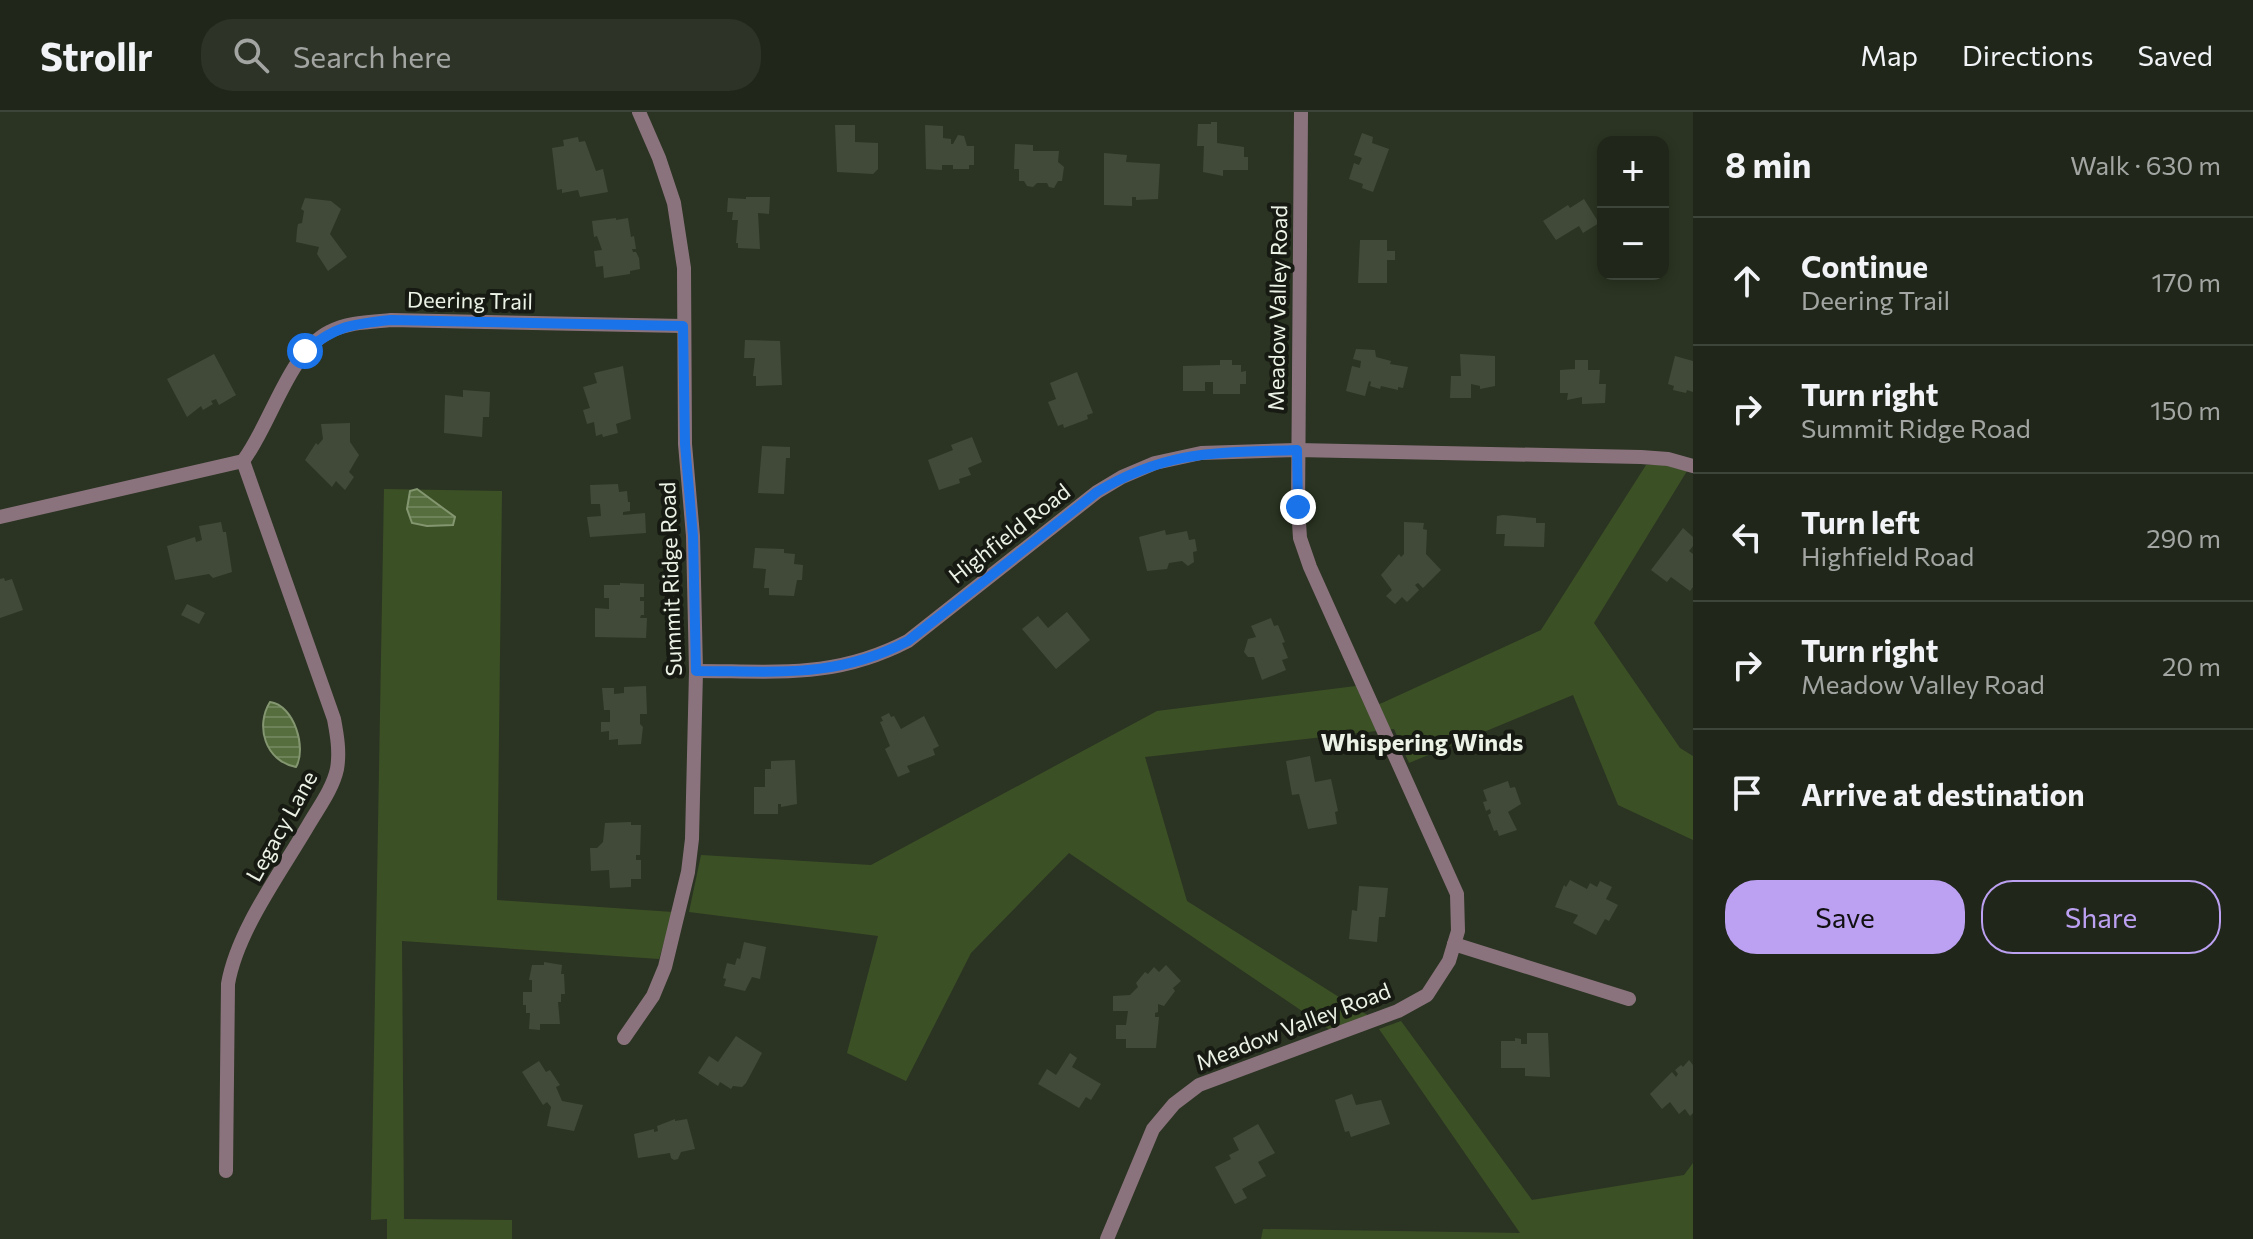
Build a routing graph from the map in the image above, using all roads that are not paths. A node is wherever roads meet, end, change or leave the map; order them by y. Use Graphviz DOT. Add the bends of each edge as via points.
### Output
graph roads {
  1 [pos="639,112"];
  2 [pos="1301,112"];
  3 [pos="683,326"];
  4 [pos="1297,450"];
  5 [pos="243,461"];
  6 [pos="1693,466"];
  7 [pos="0,517"];
  8 [pos="696,671"];
  9 [pos="1454,944"];
  10 [pos="1629,999"];
  11 [pos="624,1038"];
  12 [pos="226,1171"];
  13 [pos="1107,1239"];
  1 -- 3 [label="street, Summit Ridge Road" via="674,203 684,268"];
  2 -- 4 [label="street, Meadow Valley Road"];
  3 -- 5 [label="street, Deering Trail" via="356,323 328,332 305,351"];
  3 -- 8 [label="street, Summit Ridge Road"];
  4 -- 6 [label="street, Highfield Road" via="1641,457"];
  4 -- 8 [label="street, Highfield Road" via="1201,453 1122,477 908,641 880,655 816,670"];
  4 -- 9 [label="street, Meadow Valley Road" via="1300,538 1457,894"];
  5 -- 7 [label="street"];
  5 -- 12 [label="street, Legacy Lane" via="334,719 338,745 337,770 326,796 231,962"];
  8 -- 11 [label="street, Summit Ridge Road" via="688,872 665,967 653,996"];
  9 -- 10 [label="street"];
  9 -- 13 [label="street, Meadow Valley Road" via="1427,995 1408,1006 1199,1085 1174,1104 1153,1129"];
}
